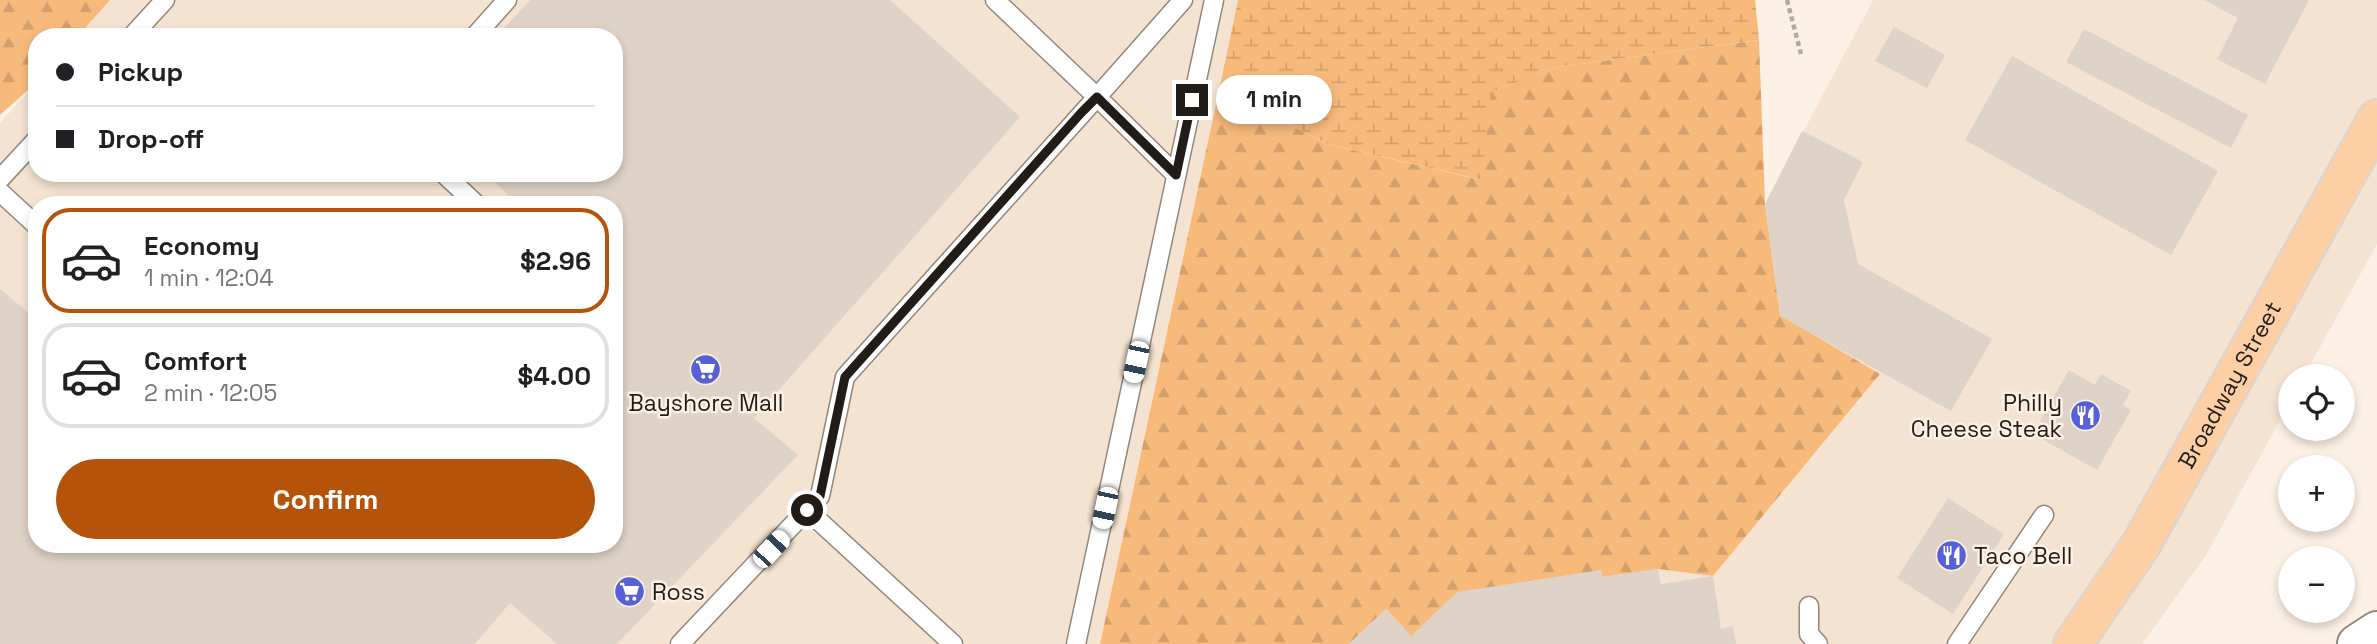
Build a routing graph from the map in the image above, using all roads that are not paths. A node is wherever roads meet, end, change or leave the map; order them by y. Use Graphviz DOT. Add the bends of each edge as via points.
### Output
graph roads {
  1 [pos="164,0"];
  2 [pos="507,0"];
  3 [pos="995,0"];
  4 [pos="1183,0"];
  5 [pos="1214,0"];
  6 [pos="139,28"];
  7 [pos="482,28"];
  8 [pos="1097,97"];
  9 [pos="2377,120"];
  10 [pos="28,149"];
  11 [pos="1176,175"];
  12 [pos="0,179"];
  13 [pos="453,182"];
  14 [pos="0,192"];
  15 [pos="468,196"];
  16 [pos="28,218"];
  17 [pos="807,510"];
  18 [pos="2044,515"];
  19 [pos="1809,606"];
  20 [pos="2377,631"];
  21 [pos="680,644"];
  22 [pos="953,644"];
  23 [pos="1076,644"];
  24 [pos="1818,644"];
  25 [pos="1957,644"];
  26 [pos="2073,644"];
  27 [pos="2357,644"];
  1 -- 6 [label="lane"];
  2 -- 7 [label="lane"];
  3 -- 8 [label="lane"];
  4 -- 8 [label="lane"];
  5 -- 11 [label="lane"];
  8 -- 11 [label="lane"];
  8 -- 17 [label="lane" via="845,377 820,496"];
  9 -- 26 [label="highway, Broadway Street" via="2142,543"];
  10 -- 12 [label="lane"];
  11 -- 23 [label="lane"];
  13 -- 15 [label="lane"];
  14 -- 16 [label="lane"];
  17 -- 21 [label="lane"];
  17 -- 22 [label="lane"];
  18 -- 25 [label="lane"];
  19 -- 24 [label="lane" via="1809,634"];
  20 -- 27 [label="main road"];
}
